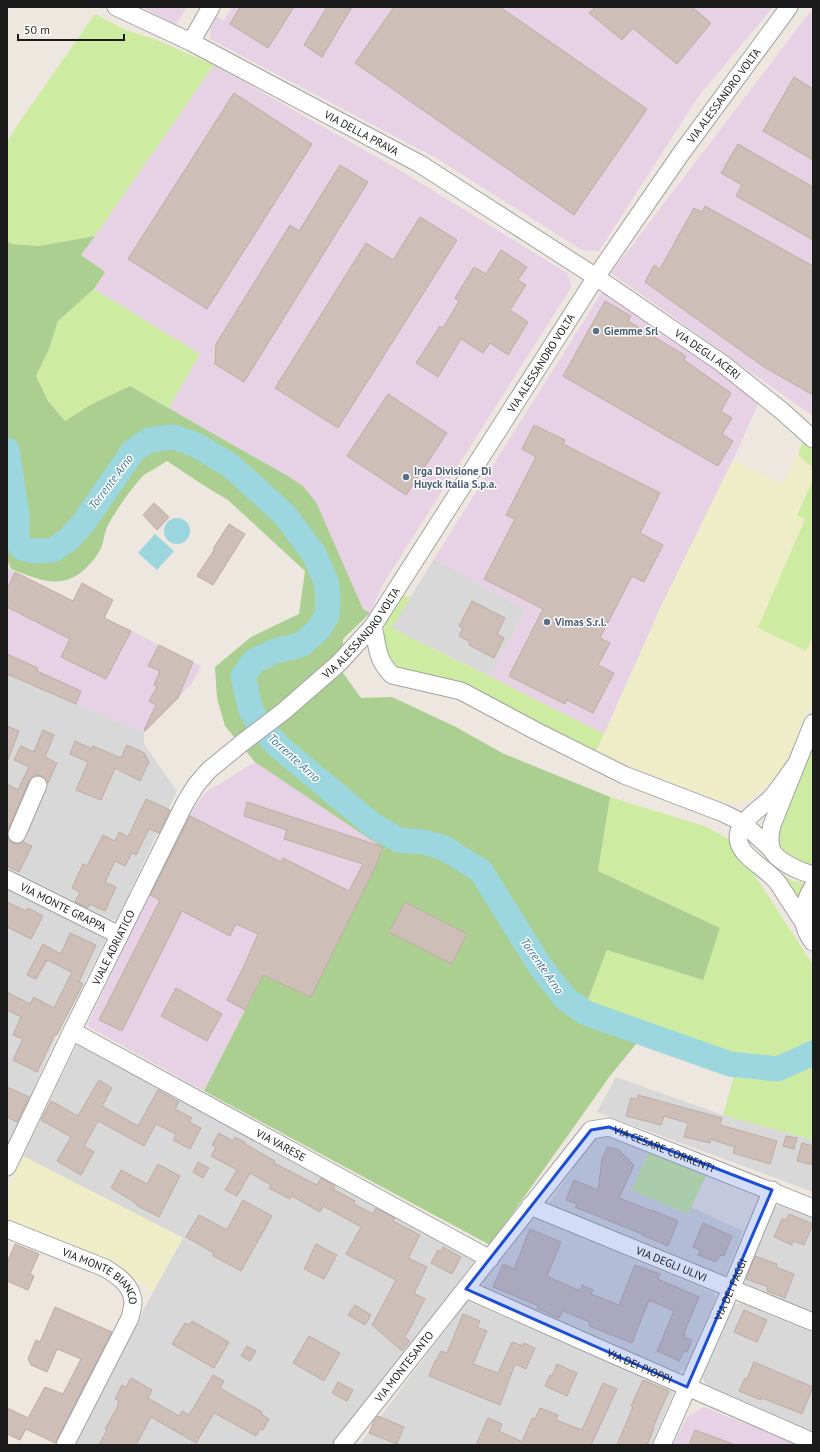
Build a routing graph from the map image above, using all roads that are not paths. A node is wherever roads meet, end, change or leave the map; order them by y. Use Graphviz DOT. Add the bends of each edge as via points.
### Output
graph roads {
  1 [pos="116,7"];
  2 [pos="211,7"];
  3 [pos="789,7"];
  4 [pos="190,42"];
  5 [pos="596,277"];
  6 [pos="813,438"];
  7 [pos="373,626"];
  8 [pos="813,723"];
  9 [pos="242,743"];
  10 [pos="795,766"];
  11 [pos="38,785"];
  12 [pos="743,823"];
  13 [pos="17,834"];
  14 [pos="771,849"];
  15 [pos="813,875"];
  16 [pos="7,879"];
  17 [pos="813,887"];
  18 [pos="119,935"];
  19 [pos="810,937"];
  20 [pos="72,1031"];
  21 [pos="7,1167"];
  22 [pos="772,1190"];
  23 [pos="530,1206"];
  24 [pos="813,1208"];
  25 [pos="7,1229"];
  26 [pos="490,1258"];
  27 [pos="466,1289"];
  28 [pos="731,1289"];
  29 [pos="813,1322"];
  30 [pos="687,1387"];
  31 [pos="813,1442"];
  32 [pos="66,1445"];
  33 [pos="342,1445"];
  34 [pos="662,1445"];
  1 -- 4 [label="street, VIA DELLA PRAVA"];
  2 -- 4 [label="street"];
  3 -- 5 [label="street, VIA ALESSANDRO VOLTA" via="680,155"];
  4 -- 5 [label="street, VIA DELLA PRAVA" via="420,164"];
  5 -- 6 [label="street, VIA DEGLI ACERI" via="723,364"];
  5 -- 7 [label="street, VIA ALESSANDRO VOLTA"];
  7 -- 9 [label="street, VIA ALESSANDRO VOLTA" via="339,664"];
  7 -- 12 [label="street" via="379,658 392,675 461,691 624,775"];
  8 -- 10 [label="street"];
  9 -- 18 [label="street, VIALE ADRIATICO" via="209,770 196,785"];
  10 -- 12 [label="street" via="769,800"];
  10 -- 14 [label="street" via="772,825"];
  11 -- 13 [label="street"];
  12 -- 14 [label="street"];
  12 -- 19 [label="street" via="739,831 740,846 774,878"];
  14 -- 15 [label="street" via="780,860"];
  16 -- 18 [label="street, VIA MONTE GRAPPA"];
  17 -- 19 [label="street" via="806,898 803,910"];
  18 -- 20 [label="street, VIALE ADRIATICO"];
  20 -- 21 [label="street, VIALE ADRIATICO"];
  20 -- 26 [label="street, VIA VARESE"];
  22 -- 23 [label="street, VIA CESARE CORRENTI" via="609,1126 591,1130"];
  22 -- 24 [label="street, VIA CESARE CORRENTI"];
  22 -- 28 [label="street, VIA DEI FAGGI"];
  23 -- 26 [label="street, VIA CESARE CORRENTI"];
  23 -- 28 [label="street, VIA DEGLI ULIVI"];
  25 -- 32 [label="street, VIA MONTE BIANCO" via="105,1268 129,1288 133,1303 130,1318"];
  26 -- 27 [label="street, VIA CESARE CORRENTI"];
  27 -- 30 [label="street, VIA DEI PIOPPI"];
  27 -- 33 [label="street, VIA MONTESANTO"];
  28 -- 29 [label="street, VIA DEGLI ULIVI"];
  28 -- 30 [label="street, VIA DEI FAGGI"];
  30 -- 31 [label="street, VIA DEI PIOPPI"];
  30 -- 34 [label="street, VIA DEI FAGGI"];
}
